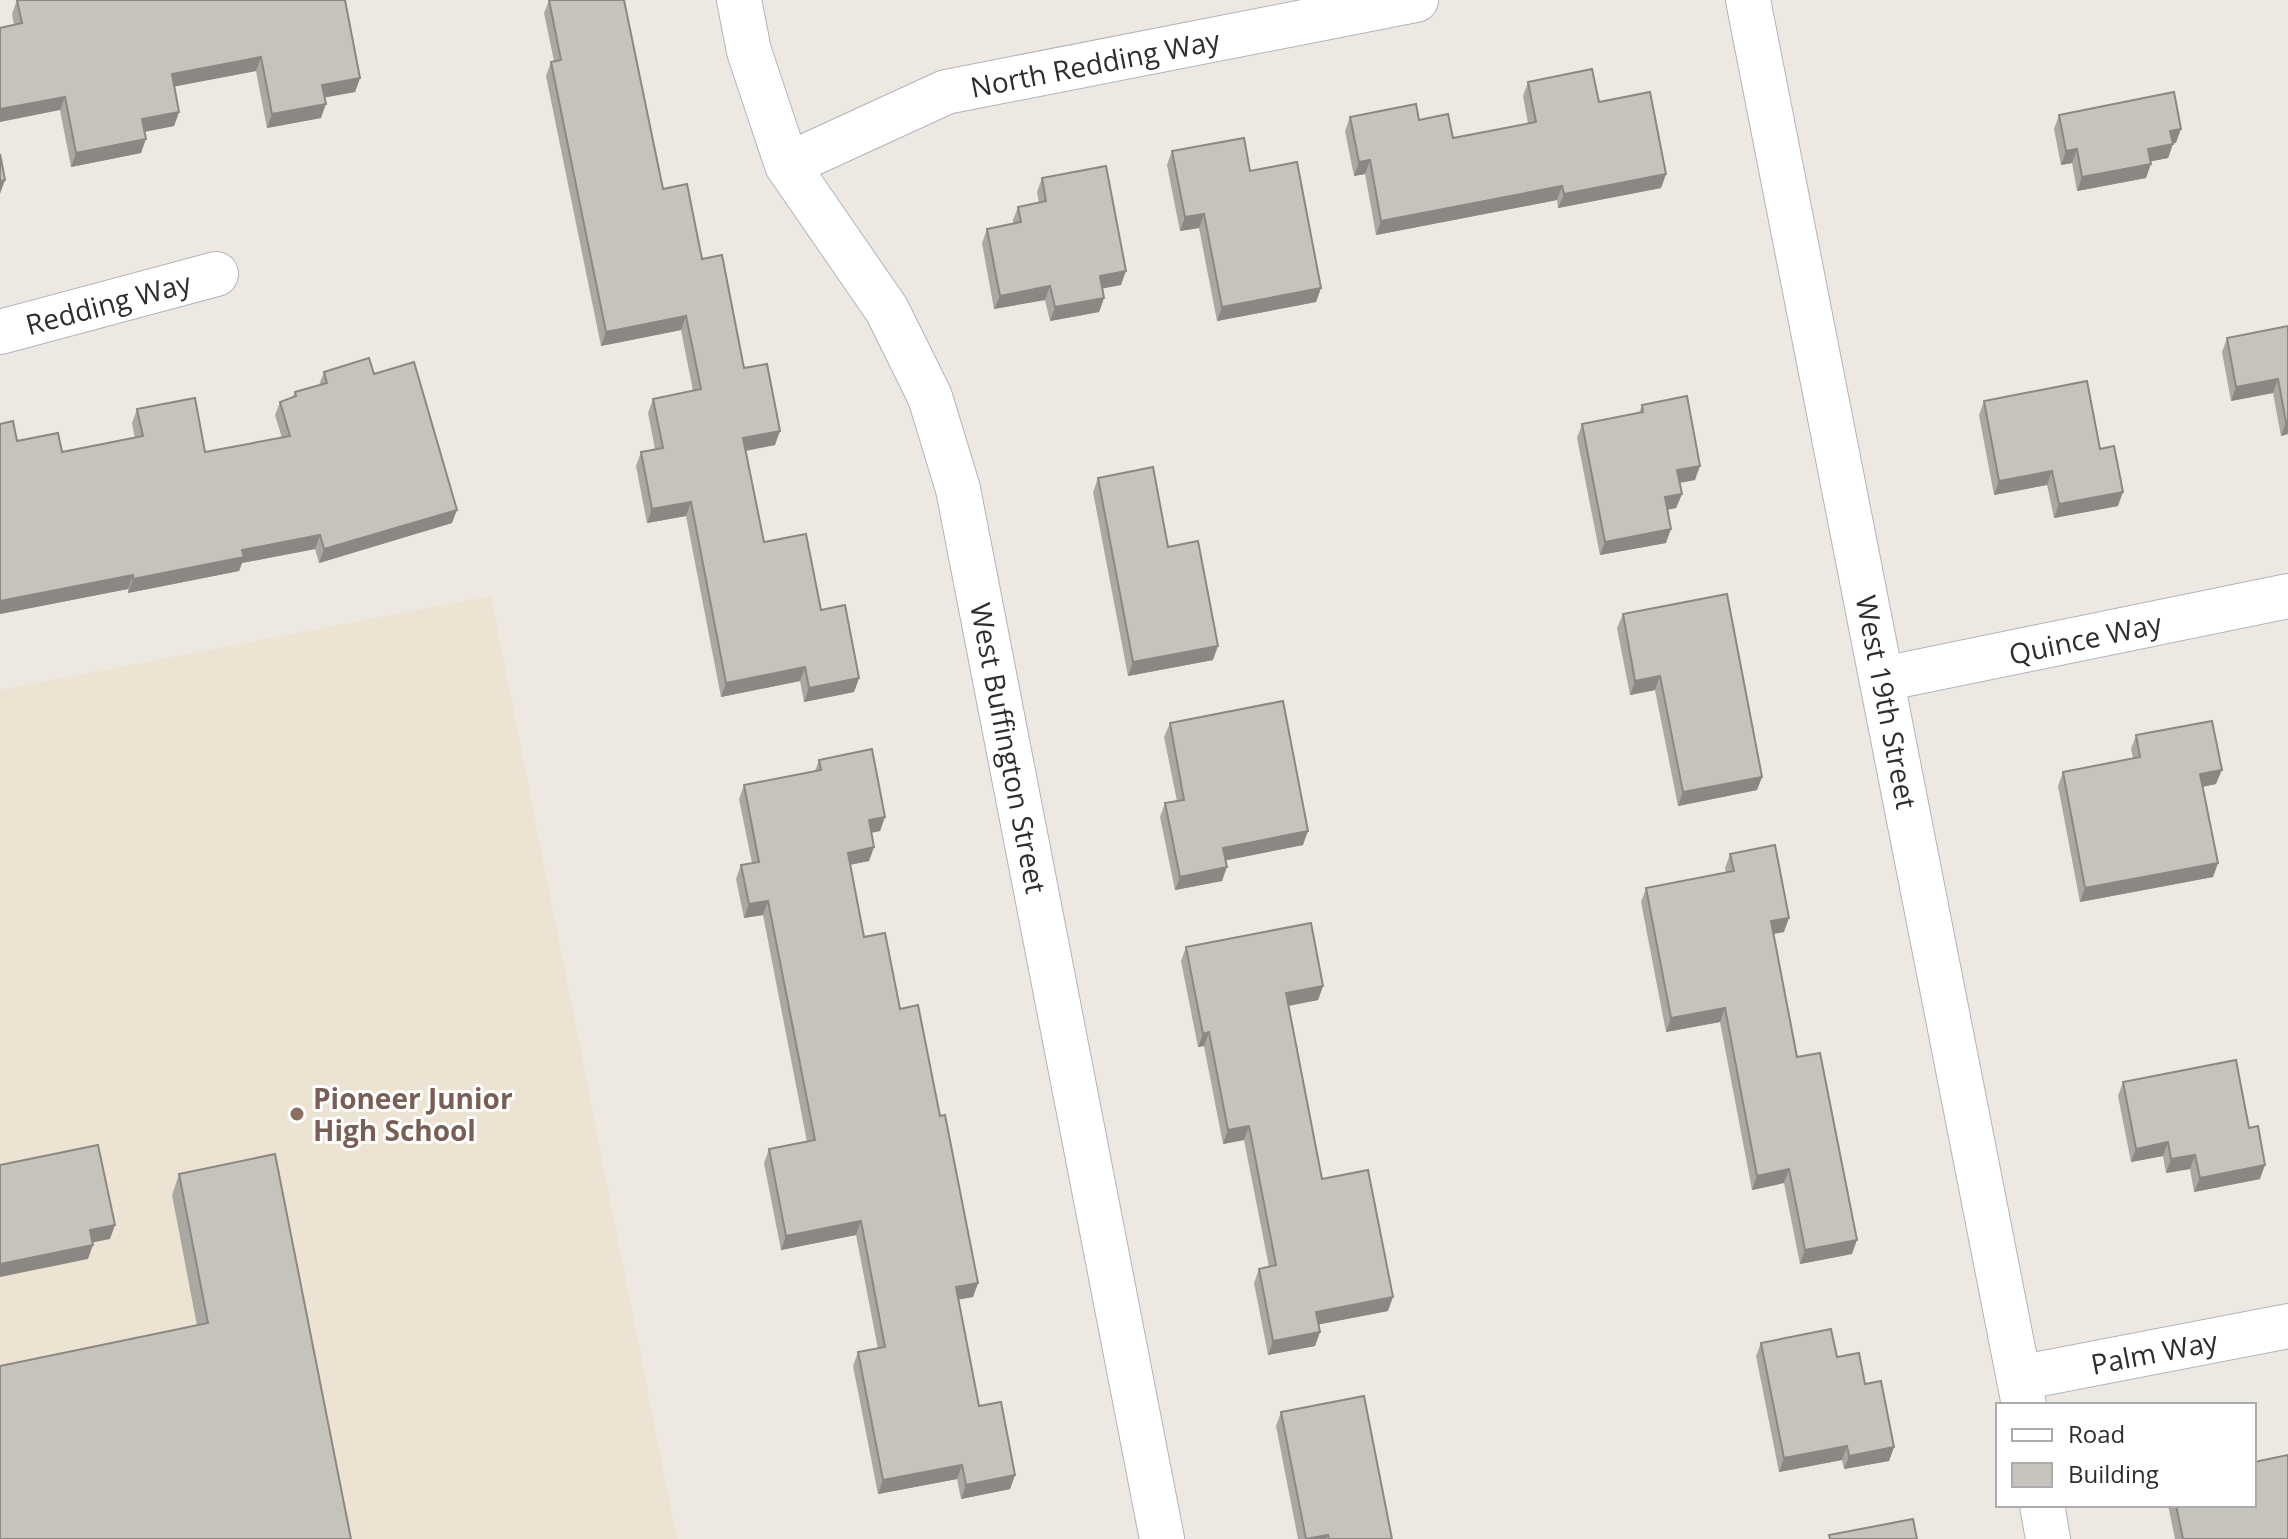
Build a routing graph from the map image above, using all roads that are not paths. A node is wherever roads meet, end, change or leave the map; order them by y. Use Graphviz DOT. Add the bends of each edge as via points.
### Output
graph roads {
  1 [pos="739,0"];
  2 [pos="1416,0"];
  3 [pos="1748,0"];
  4 [pos="787,165"];
  5 [pos="216,274"];
  6 [pos="0,332"];
  7 [pos="2288,596"];
  8 [pos="1883,679"];
  9 [pos="2288,1326"];
  10 [pos="2022,1391"];
  11 [pos="2042,1507"];
  12 [pos="1162,1539"];
  13 [pos="2048,1539"];
  1 -- 4 [label="street, West Buffington Street" via="749,51"];
  2 -- 4 [label="street, North Redding Way" via="946,92"];
  3 -- 8 [label="street, West 19th Street"];
  4 -- 12 [label="street, West Buffington Street" via="887,310 930,397 958,489"];
  5 -- 6 [label="street, Redding Way"];
  7 -- 8 [label="street, Quince Way"];
  8 -- 10 [label="street, West 19th Street"];
  9 -- 10 [label="street, Palm Way"];
  11 -- 13 [label="street"];
}
